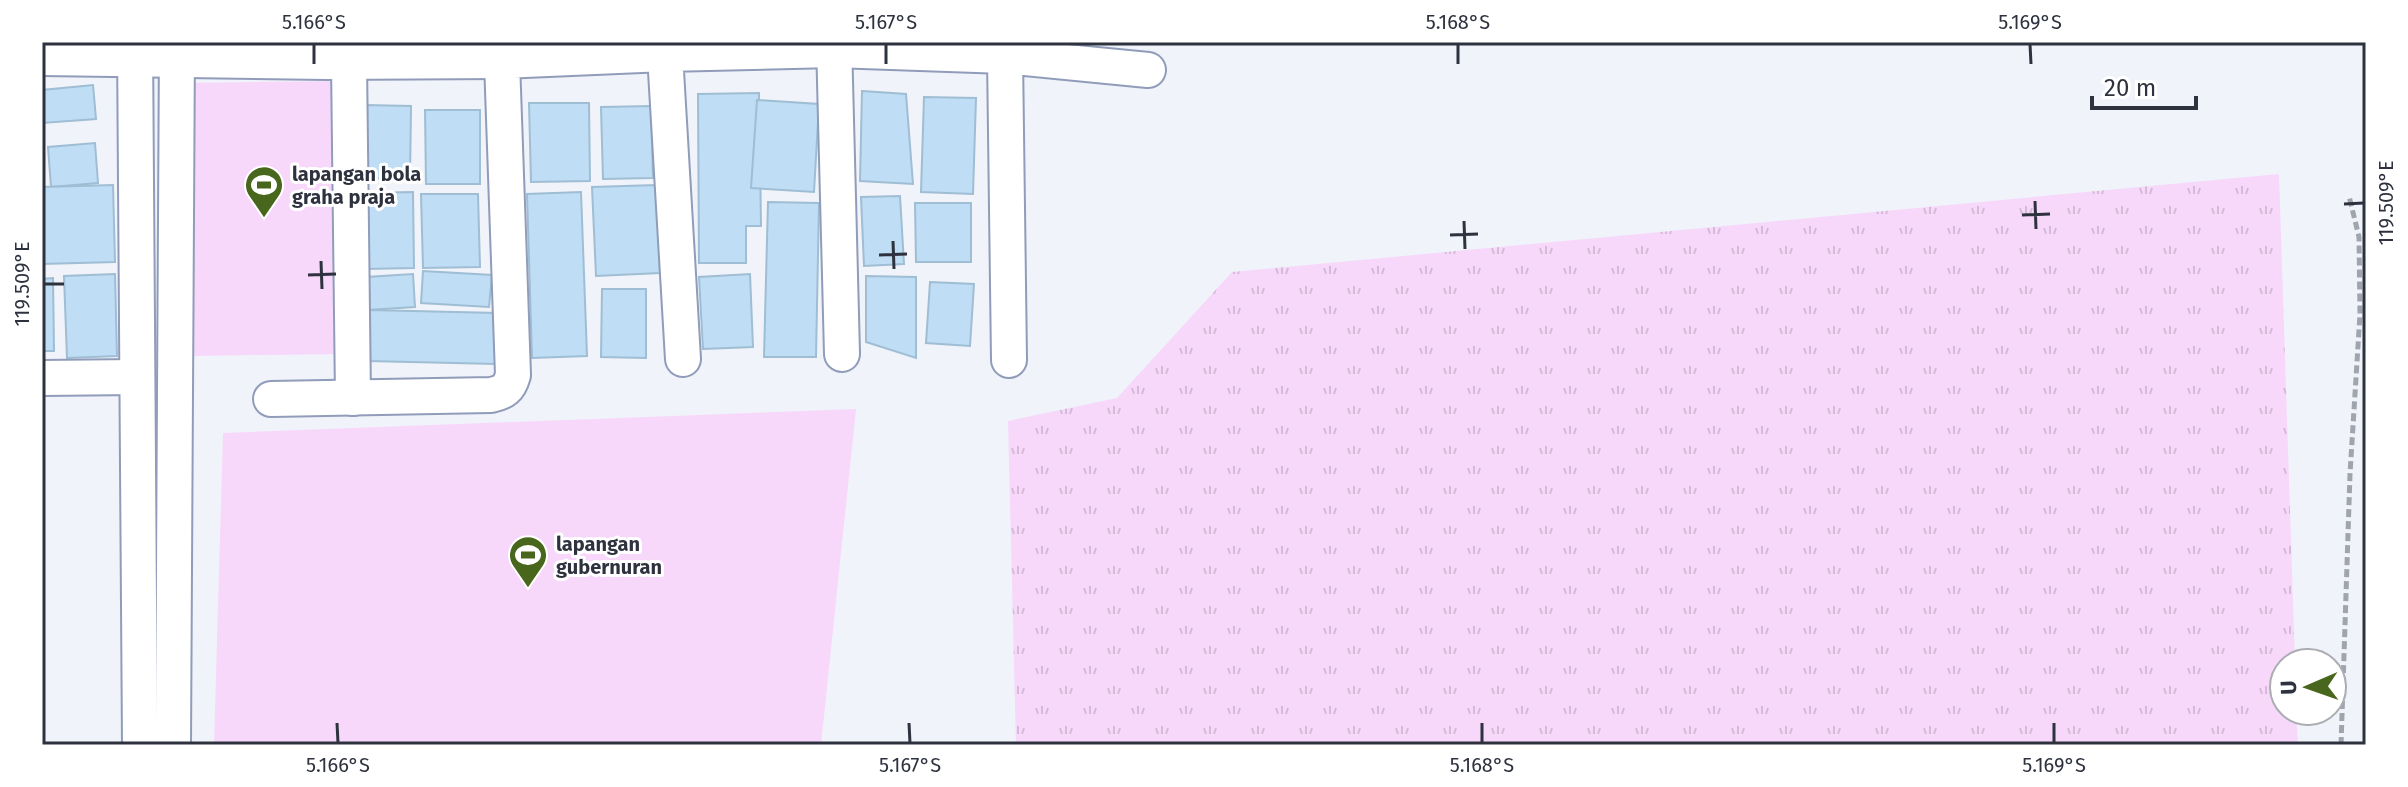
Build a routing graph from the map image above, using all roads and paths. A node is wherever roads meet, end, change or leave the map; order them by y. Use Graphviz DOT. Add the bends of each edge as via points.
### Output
graph roads {
  1 [pos="834,46"];
  2 [pos="665,48"];
  3 [pos="1006,49"];
  4 [pos="177,50"];
  5 [pos="135,51"];
  6 [pos="502,51"];
  7 [pos="335,55"];
  8 [pos="42,58"];
  9 [pos="1148,70"];
  10 [pos="2349,196"];
  11 [pos="842,354"];
  12 [pos="683,359"];
  13 [pos="1009,360"];
  14 [pos="137,377"];
  15 [pos="42,378"];
  16 [pos="353,398"];
  17 [pos="271,399"];
  18 [pos="140,745"];
  19 [pos="173,745"];
  20 [pos="2341,745"];
  1 -- 2 [label="street"];
  1 -- 3 [label="street"];
  1 -- 11 [label="street"];
  2 -- 6 [label="street"];
  2 -- 12 [label="street"];
  3 -- 9 [label="street"];
  3 -- 13 [label="street"];
  4 -- 5 [label="street"];
  4 -- 7 [label="street"];
  4 -- 19 [label="street"];
  5 -- 8 [label="street"];
  5 -- 14 [label="street"];
  6 -- 7 [label="street"];
  6 -- 16 [label="street" via="510,386 491,395"];
  7 -- 16 [label="street"];
  10 -- 20 [label="path" via="2359,237 2360,314"];
  14 -- 15 [label="street"];
  14 -- 18 [label="street"];
  16 -- 17 [label="street"];
}
